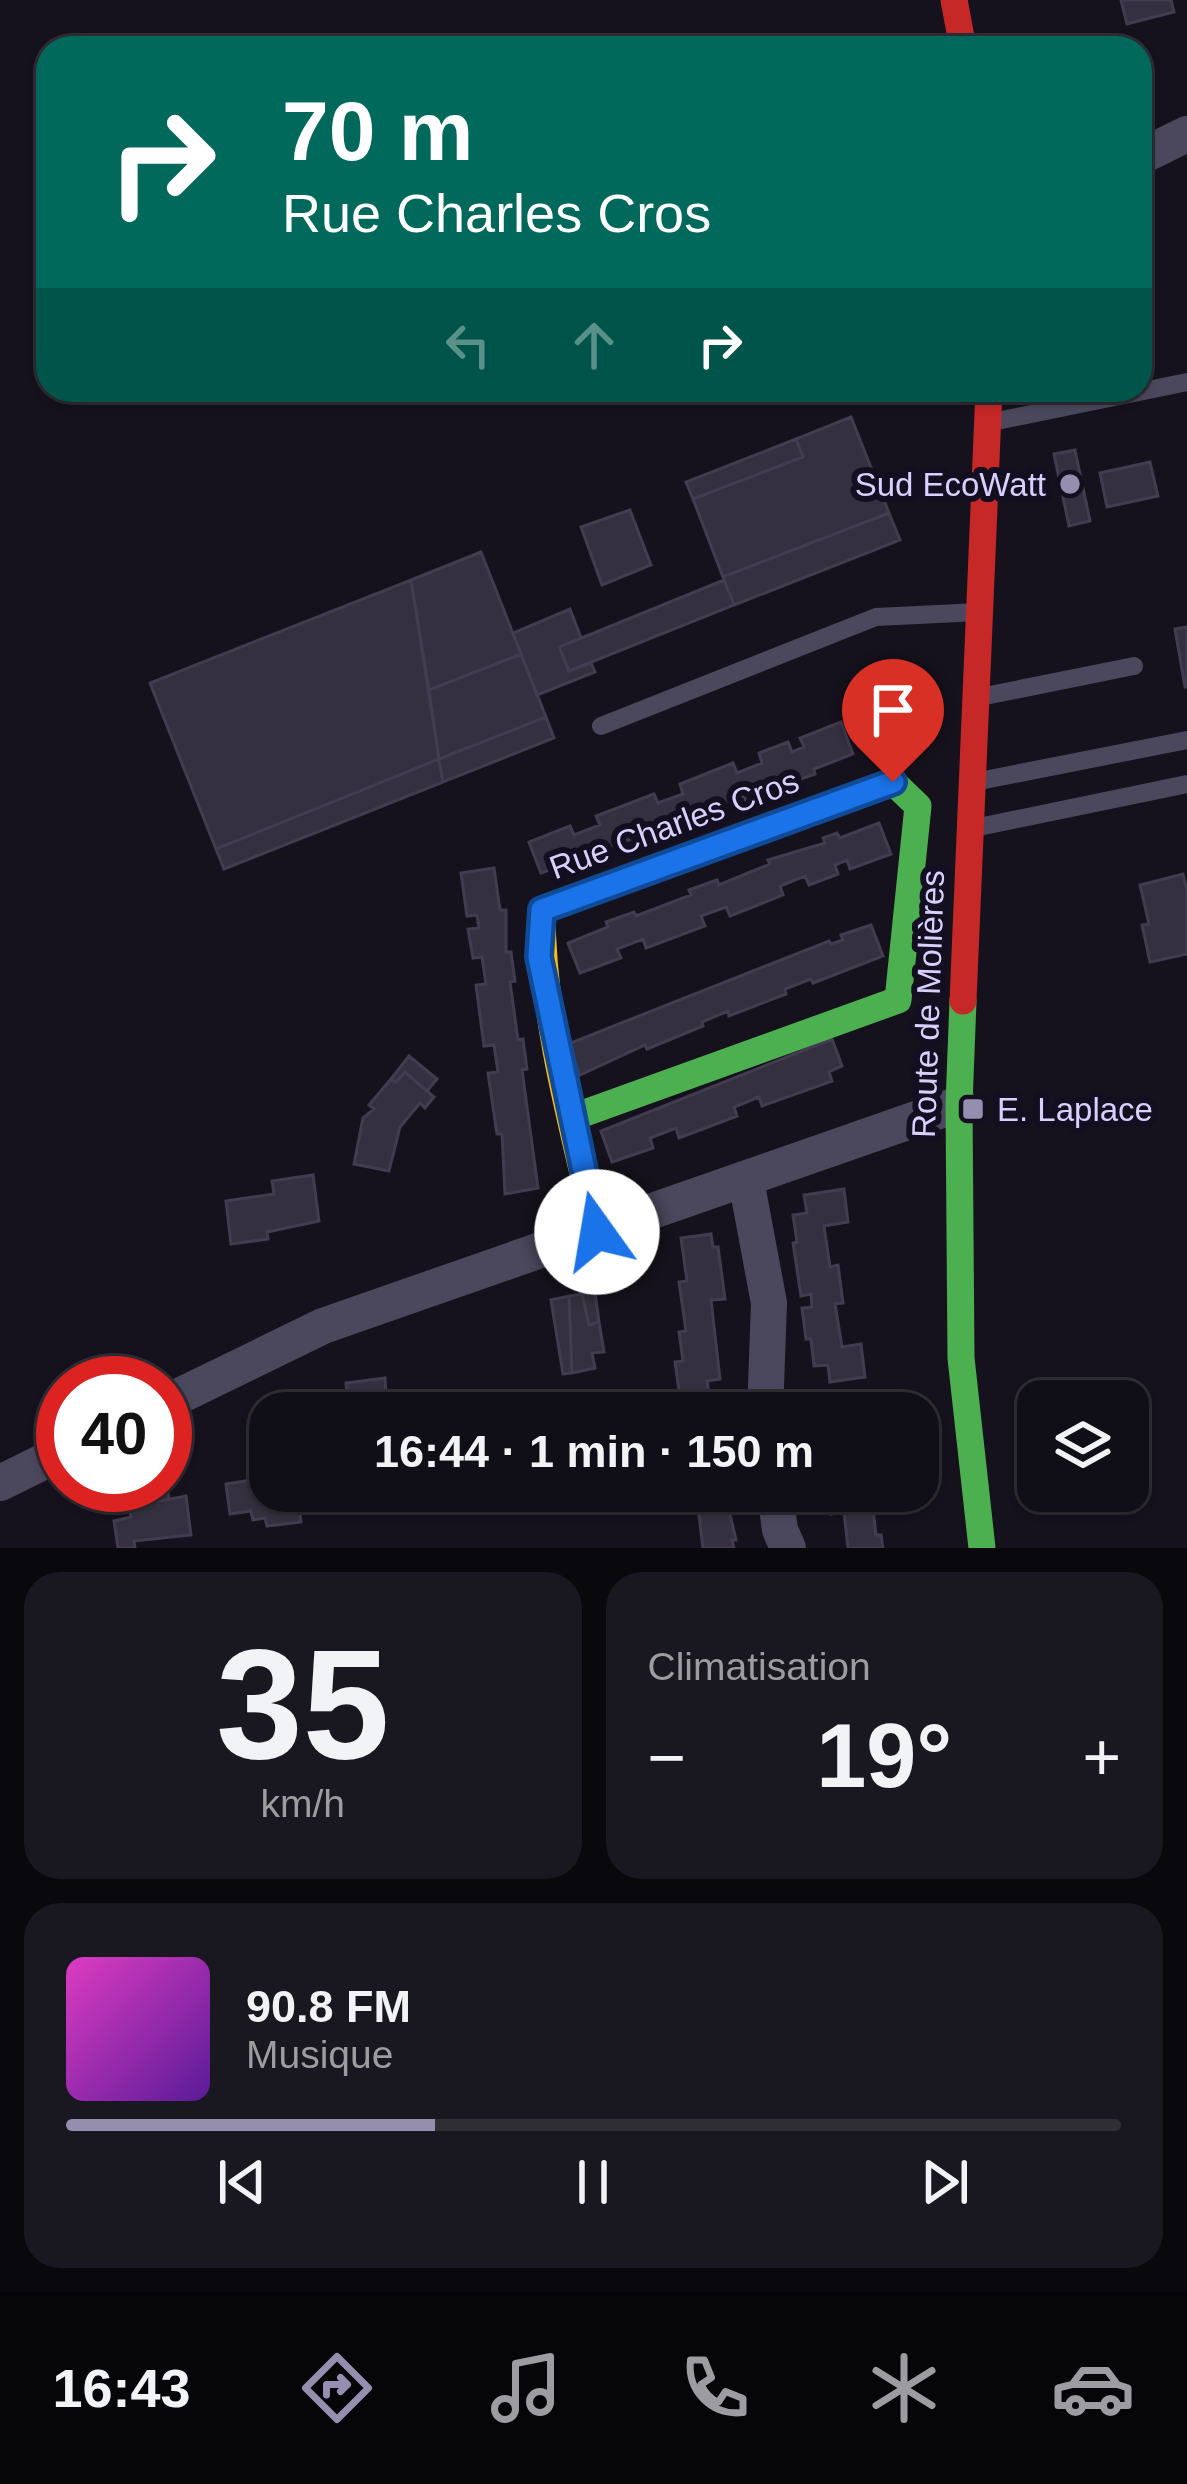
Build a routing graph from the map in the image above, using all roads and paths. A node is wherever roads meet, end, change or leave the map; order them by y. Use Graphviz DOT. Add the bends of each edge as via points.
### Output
graph roads {
  1 [pos="953,0"];
  2 [pos="960,36"];
  3 [pos="1187,134"];
  4 [pos="1152,151"];
  5 [pos="1187,382"];
  6 [pos="1152,389"];
  7 [pos="989,402"];
  8 [pos="1090,402"];
  9 [pos="988,423"];
  10 [pos="979,612"];
  11 [pos="1134,666"];
  12 [pos="976,698"];
  13 [pos="601,726"];
  14 [pos="1187,740"];
  15 [pos="972,782"];
  16 [pos="1187,784"];
  17 [pos="970,829"];
  18 [pos="958,1104"];
  19 [pos="572,1118"];
  20 [pos="746,1180"];
  21 [pos="597,1232"];
  22 [pos="192,1390"];
  23 [pos="766,1392"];
  24 [pos="36,1465"];
  25 [pos="0,1483"];
  26 [pos="778,1512"];
  27 [pos="788,1548"];
  28 [pos="982,1548"];
  1 -- 2 [label="street"];
  3 -- 4 [label="street"];
  5 -- 6 [label="lane"];
  7 -- 9 [label="street, Route de Molières"];
  8 -- 9 [label="lane"];
  9 -- 10 [label="street, Route de Molières"];
  10 -- 12 [label="street, Route de Molières"];
  10 -- 13 [label="lane" via="876,616"];
  11 -- 12 [label="lane"];
  12 -- 15 [label="street, Route de Molières"];
  14 -- 15 [label="lane"];
  15 -- 17 [label="street, Route de Molières"];
  16 -- 17 [label="lane"];
  17 -- 18 [label="street, Route de Molières"];
  18 -- 20 [label="street"];
  18 -- 28 [label="street, Route de Molières" via="961,1358"];
  19 -- 19 [label="street, Rue Charles Cros" via="539,957 542,910 893,782 918,806 898,1000"];
  19 -- 21 [label="street, Rue Charles Cros"];
  20 -- 21 [label="street"];
  20 -- 23 [label="street" via="769,1303"];
  21 -- 22 [label="street" via="323,1326"];
  24 -- 25 [label="street"];
  26 -- 27 [label="street"];
}
